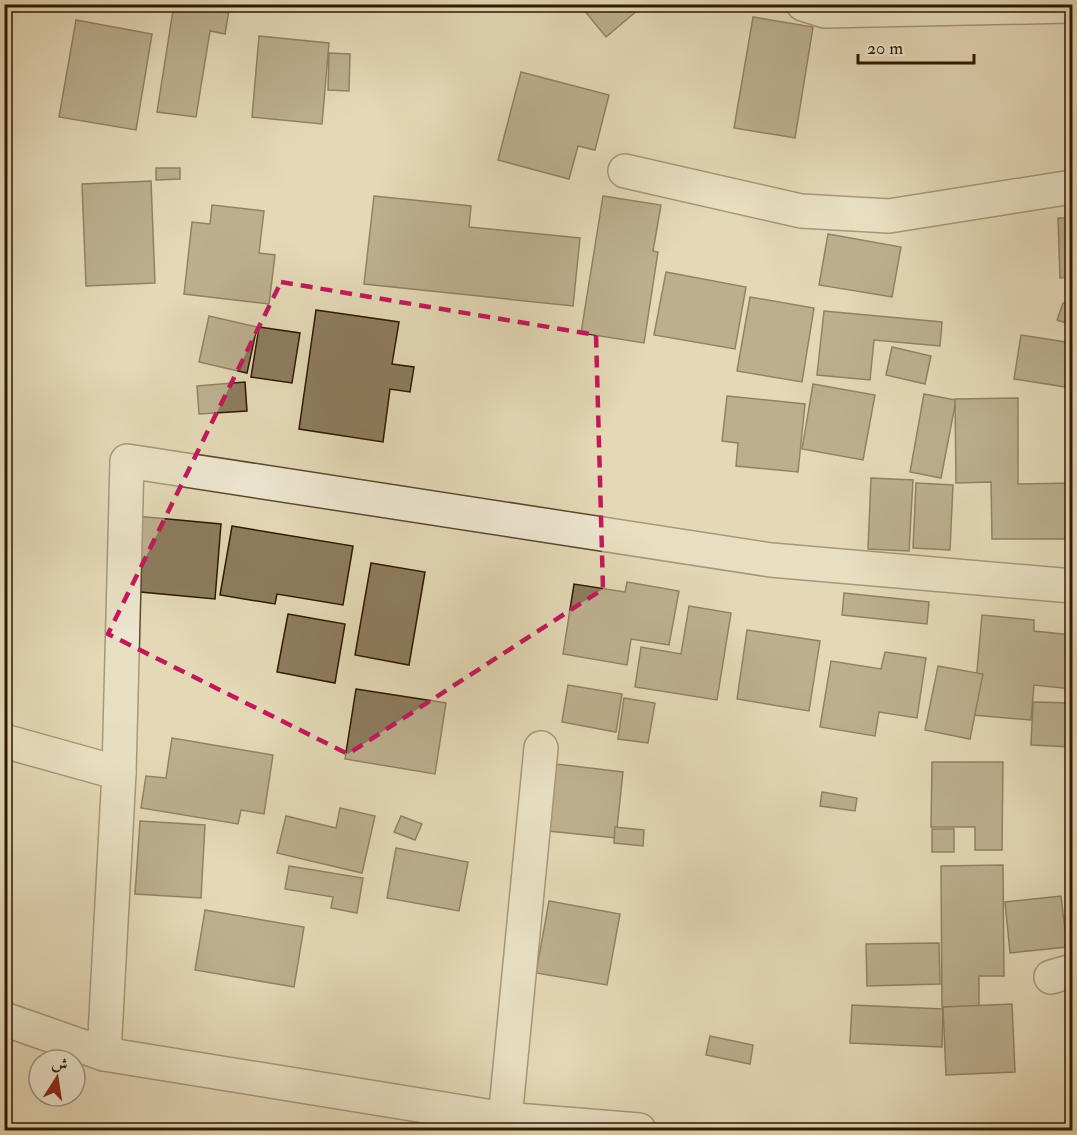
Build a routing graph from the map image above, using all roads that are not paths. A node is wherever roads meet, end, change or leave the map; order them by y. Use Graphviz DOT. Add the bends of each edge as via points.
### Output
graph roads {
  1 [pos="803,4"];
  2 [pos="1072,6"];
  3 [pos="625,171"];
  4 [pos="1072,187"];
  5 [pos="1072,586"];
  6 [pos="4,741"];
  7 [pos="541,748"];
  8 [pos="119,773"];
  9 [pos="4,1019"];
  10 [pos="104,1054"];
  11 [pos="505,1119"];
  12 [pos="639,1131"];
  1 -- 2 [label="street" via="825,11"];
  3 -- 4 [label="street" via="801,211 889,216"];
  5 -- 8 [label="street" via="771,560 127,461"];
  6 -- 8 [label="street"];
  7 -- 11 [label="street"];
  8 -- 10 [label="street"];
  9 -- 10 [label="street"];
  10 -- 11 [label="street"];
  11 -- 12 [label="street"];
}
